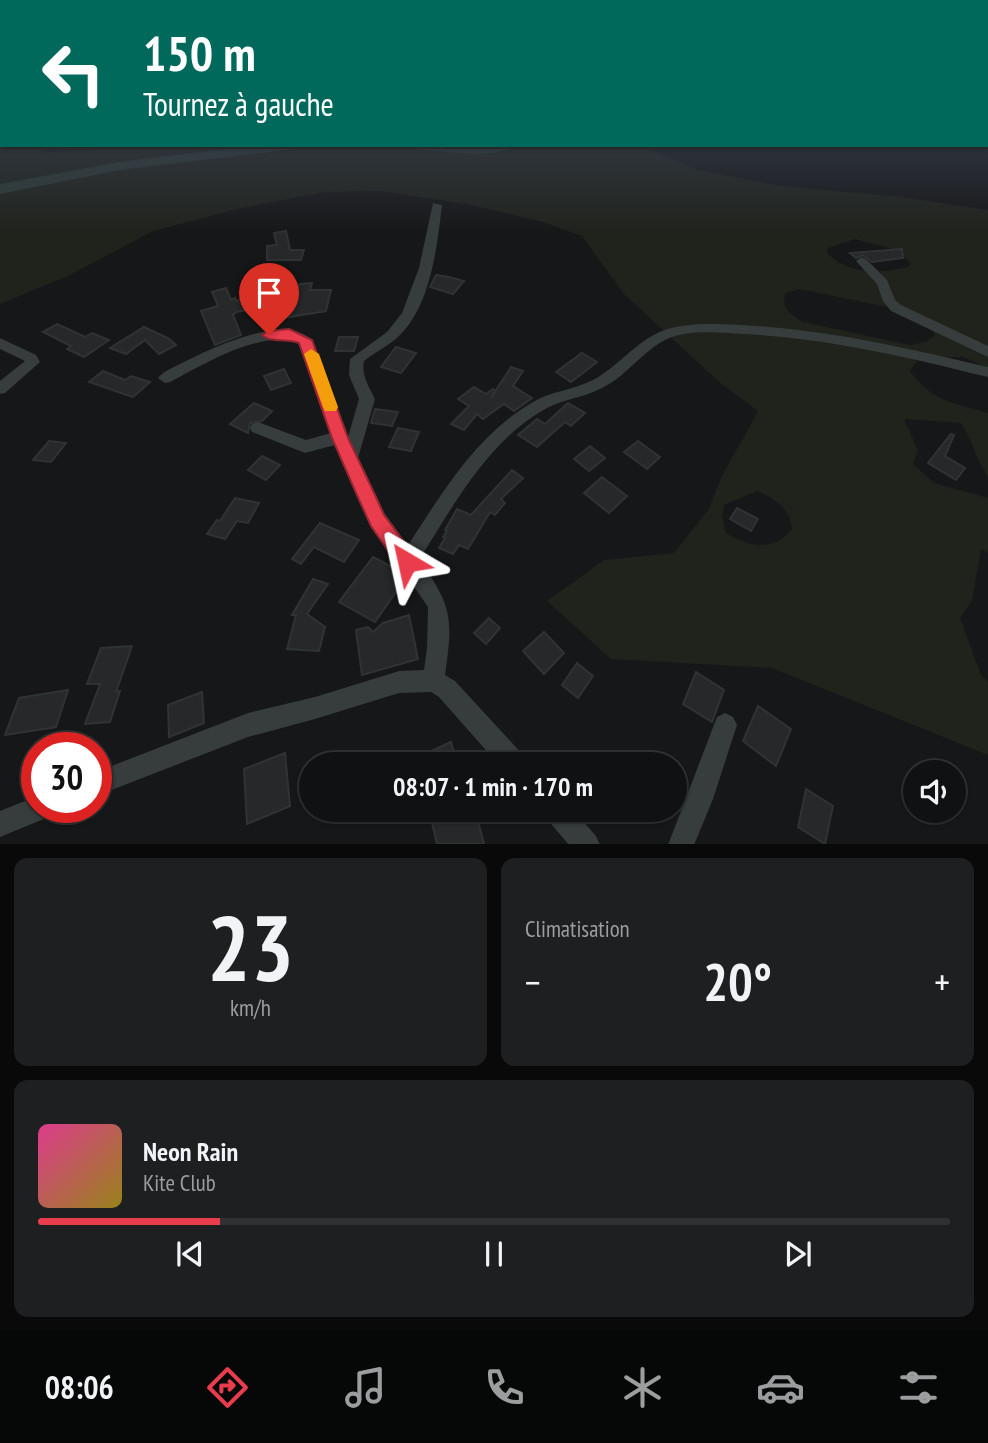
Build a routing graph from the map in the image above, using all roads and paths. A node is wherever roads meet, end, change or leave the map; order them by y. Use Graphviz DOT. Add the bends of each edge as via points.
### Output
graph roads {
  1 [pos="437,205"];
  2 [pos="862,261"];
  3 [pos="0,343"];
  4 [pos="988,352"];
  5 [pos="988,372"];
  6 [pos="165,378"];
  7 [pos="0,389"];
  8 [pos="258,428"];
  9 [pos="340,438"];
  10 [pos="351,458"];
  11 [pos="407,562"];
  12 [pos="433,681"];
  13 [pos="724,725"];
  14 [pos="503,752"];
  15 [pos="112,777"];
  16 [pos="21,816"];
  17 [pos="567,822"];
  18 [pos="0,824"];
  19 [pos="586,844"];
  20 [pos="681,844"];
  1 -- 10 [label="street" via="419,288 401,326 357,359 354,367 367,399"];
  2 -- 4 [label="street" via="883,283 896,308"];
  3 -- 7 [label="street" via="33,362"];
  5 -- 11 [label="street" via="786,330 726,328 670,333 635,354 609,378 541,405 503,430 473,465"];
  6 -- 9 [label="street" via="269,335 298,335 313,357"];
  8 -- 9 [label="street" via="305,447"];
  9 -- 10 [label="street"];
  10 -- 11 [label="street" via="378,520"];
  11 -- 12 [label="street" via="438,606"];
  12 -- 14 [label="street" via="447,689"];
  12 -- 15 [label="street" via="399,682 248,725"];
  13 -- 20 [label="street"];
  16 -- 18 [label="street"];
  17 -- 19 [label="street"];
}
